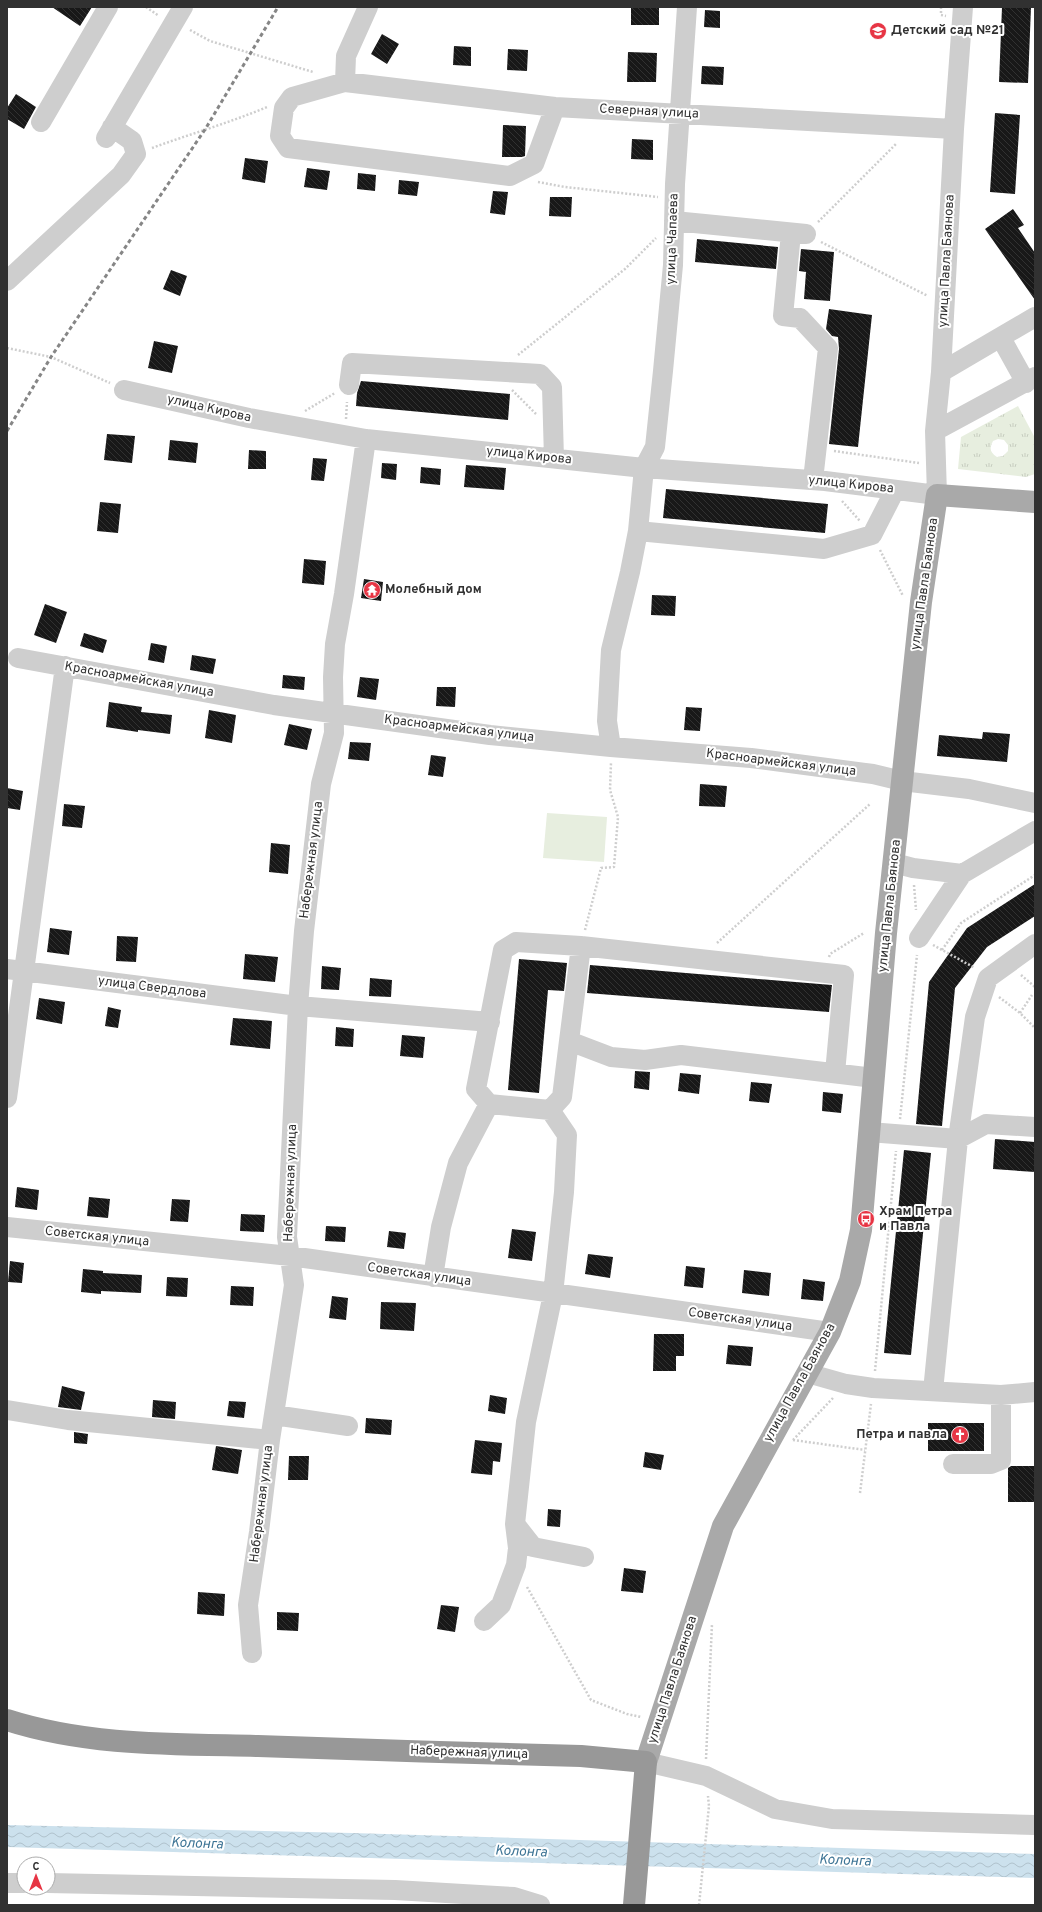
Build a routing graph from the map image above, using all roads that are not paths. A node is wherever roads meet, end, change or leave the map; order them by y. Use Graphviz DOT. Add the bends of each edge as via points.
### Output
graph roads {
  1 [pos="108,7"];
  2 [pos="183,7"];
  3 [pos="368,7"];
  4 [pos="687,7"];
  5 [pos="963,7"];
  6 [pos="345,82"];
  7 [pos="555,107"];
  8 [pos="679,114"];
  9 [pos="41,122"];
  10 [pos="954,129"];
  11 [pos="674,221"];
  12 [pos="7,281"];
  13 [pos="1035,317"];
  14 [pos="1001,338"];
  15 [pos="941,372"];
  16 [pos="1030,380"];
  17 [pos="349,385"];
  18 [pos="124,390"];
  19 [pos="935,432"];
  20 [pos="366,439"];
  21 [pos="554,459"];
  22 [pos="644,468"];
  23 [pos="813,480"];
  24 [pos="895,490"];
  25 [pos="937,495"];
  26 [pos="1035,502"];
  27 [pos="638,531"];
  28 [pos="18,658"];
  29 [pos="65,666"];
  30 [pos="334,713"];
  31 [pos="611,747"];
  32 [pos="902,781"];
  33 [pos="1035,803"];
  34 [pos="1035,831"];
  35 [pos="894,863"];
  36 [pos="962,874"];
  37 [pos="919,938"];
  38 [pos="1035,944"];
  39 [pos="581,946"];
  40 [pos="15,970"];
  41 [pos="298,1006"];
  42 [pos="490,1022"];
  43 [pos="569,1040"];
  44 [pos="835,1073"];
  45 [pos="874,1078"];
  46 [pos="7,1098"];
  47 [pos="490,1104"];
  48 [pos="550,1110"];
  49 [pos="1035,1127"];
  50 [pos="869,1132"];
  51 [pos="958,1139"];
  52 [pos="7,1227"];
  53 [pos="290,1256"];
  54 [pos="433,1277"];
  55 [pos="552,1294"];
  56 [pos="830,1332"];
  57 [pos="807,1373"];
  58 [pos="933,1391"];
  59 [pos="1035,1392"];
  60 [pos="1001,1395"];
  61 [pos="7,1410"];
  62 [pos="274,1415"];
  63 [pos="348,1426"];
  64 [pos="270,1440"];
  65 [pos="953,1464"];
  66 [pos="515,1524"];
  67 [pos="584,1557"];
  68 [pos="484,1621"];
  69 [pos="252,1653"];
  70 [pos="7,1720"];
  71 [pos="646,1762"];
  72 [pos="1035,1824"];
  73 [pos="56,1883"];
  74 [pos="634,1902"];
  75 [pos="540,1905"];
  1 -- 9 [label="street"];
  2 -- 12 [label="street" via="108,133 132,141 136,154 121,175"];
  3 -- 6 [label="street" via="346,56"];
  4 -- 8 [label="street, улица Чапаева"];
  5 -- 10 [label="street, улица Павла Баянова"];
  6 -- 7 [label="street, Северная улица"];
  6 -- 7 [label="street" via="292,97 284,108 280,136 288,148 510,176 534,164"];
  7 -- 8 [label="street, Северная улица"];
  8 -- 10 [label="street, Северная улица"];
  8 -- 11 [label="street, улица Чапаева"];
  10 -- 15 [label="street, улица Павла Баянова"];
  11 -- 22 [label="street, улица Чапаева" via="673,265 655,447"];
  11 -- 23 [label="street" via="798,234 783,316 800,318 828,348"];
  13 -- 14 [label="street"];
  14 -- 15 [label="street"];
  14 -- 16 [label="street"];
  15 -- 19 [label="street, улица Павла Баянова"];
  16 -- 19 [label="street"];
  17 -- 21 [label="street" via="352,362 540,374 552,387"];
  18 -- 20 [label="street, улица Кирова"];
  19 -- 25 [label="street, улица Павла Баянова"];
  20 -- 21 [label="street, улица Кирова"];
  20 -- 30 [label="street, Набережная улица" via="335,644"];
  21 -- 22 [label="street, улица Кирова"];
  22 -- 23 [label="street, улица Кирова"];
  22 -- 27 [label="street"];
  23 -- 24 [label="street, улица Кирова"];
  24 -- 25 [label="street, улица Кирова"];
  24 -- 27 [label="street" via="872,535 824,549"];
  25 -- 26 [label="main road"];
  25 -- 32 [label="main road, улица Павла Баянова" via="921,602"];
  27 -- 31 [label="street" via="611,650 607,721"];
  28 -- 29 [label="street, Красноармейская улица"];
  29 -- 30 [label="street, Красноармейская улица" via="274,705"];
  29 -- 40 [label="street"];
  30 -- 31 [label="street, Красноармейская улица" via="490,735"];
  30 -- 41 [label="street, Набережная улица" via="334,733 319,800"];
  31 -- 32 [label="street, Красноармейская улица" via="751,758 873,774"];
  32 -- 33 [label="street, Красноармейская улица" via="969,789"];
  32 -- 35 [label="main road, улица Павла Баянова"];
  34 -- 36 [label="street"];
  35 -- 36 [label="street"];
  35 -- 45 [label="main road, улица Павла Баянова"];
  36 -- 37 [label="street"];
  38 -- 51 [label="street" via="982,977"];
  39 -- 42 [label="street" via="516,942 503,950"];
  39 -- 43 [label="street"];
  39 -- 44 [label="street" via="844,975"];
  40 -- 41 [label="street, улица Свердлова"];
  40 -- 46 [label="street"];
  41 -- 42 [label="street, улица Свердлова"];
  41 -- 53 [label="street, Набережная улица" via="287,1237"];
  42 -- 47 [label="street" via="476,1089"];
  43 -- 44 [label="street" via="612,1057 646,1060 680,1055"];
  43 -- 48 [label="street" via="562,1097"];
  44 -- 45 [label="street"];
  45 -- 50 [label="main road, улица Павла Баянова"];
  47 -- 48 [label="street"];
  47 -- 54 [label="street" via="458,1163 441,1228"];
  48 -- 55 [label="street" via="567,1135 564,1192"];
  49 -- 51 [label="street" via="986,1124"];
  50 -- 51 [label="street"];
  50 -- 56 [label="main road, улица Павла Баянова" via="861,1230 850,1280"];
  51 -- 58 [label="street"];
  52 -- 53 [label="street, Советская улица"];
  53 -- 54 [label="street, Советская улица"];
  53 -- 62 [label="street, Набережная улица" via="294,1285"];
  54 -- 55 [label="street, Советская улица"];
  55 -- 56 [label="street, Советская улица"];
  55 -- 66 [label="street" via="526,1422"];
  56 -- 57 [label="main road, улица Павла Баянова"];
  57 -- 58 [label="street" via="846,1384"];
  57 -- 71 [label="main road, улица Павла Баянова" via="723,1526"];
  58 -- 60 [label="street"];
  59 -- 60 [label="street"];
  60 -- 65 [label="street" via="1001,1460 991,1464"];
  61 -- 64 [label="street" via="68,1420"];
  62 -- 63 [label="street"];
  62 -- 64 [label="street, Набережная улица"];
  64 -- 69 [label="street, Набережная улица" via="248,1605"];
  66 -- 67 [label="street" via="533,1547"];
  66 -- 68 [label="street" via="518,1548 516,1565 501,1605"];
  70 -- 71 [label="highway, Набережная улица" via="34,1729 105,1740 581,1756"];
  71 -- 72 [label="street" via="706,1776 775,1809 832,1819"];
  71 -- 74 [label="highway"];
  73 -- 75 [label="street" via="395,1890 514,1897"];
}
